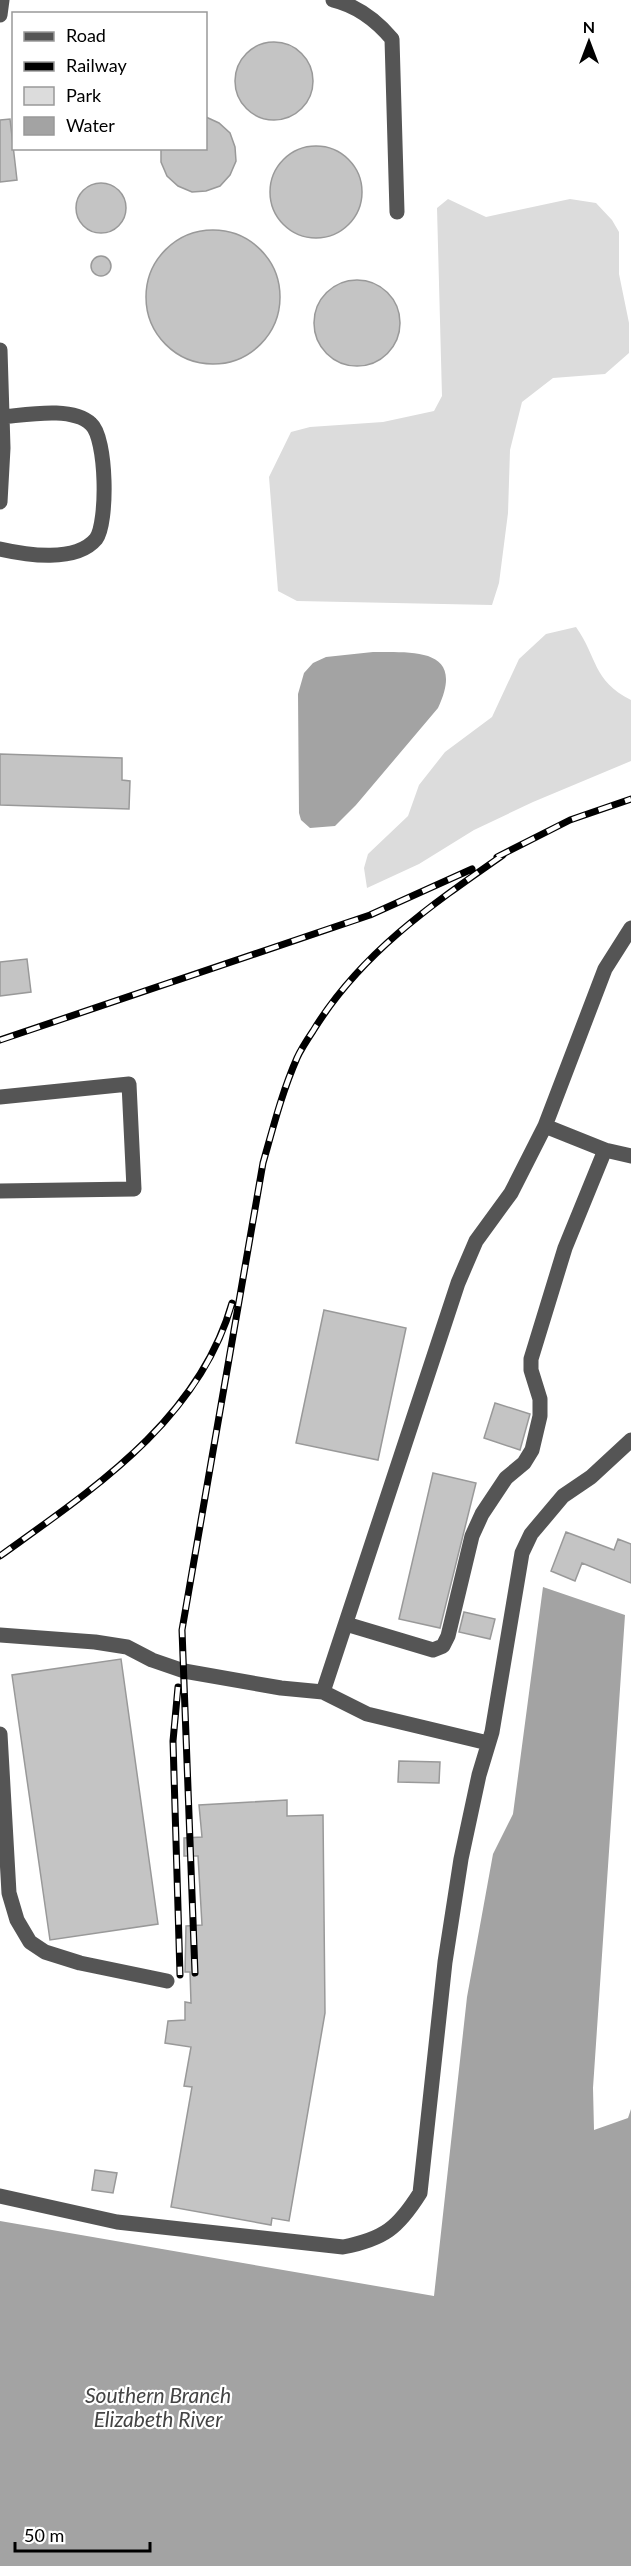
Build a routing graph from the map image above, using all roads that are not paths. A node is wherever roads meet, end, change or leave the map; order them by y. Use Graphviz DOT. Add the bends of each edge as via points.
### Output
graph roads {
  1 [pos="2,0"];
  2 [pos="333,0"];
  3 [pos="0,15"];
  4 [pos="397,212"];
  5 [pos="0,350"];
  6 [pos="2,417"];
  7 [pos="0,502"];
  8 [pos="0,549"];
  9 [pos="631,928"];
  10 [pos="0,1097"];
  11 [pos="545,1126"];
  12 [pos="605,1150"];
  13 [pos="631,1156"];
  14 [pos="0,1191"];
  15 [pos="631,1440"];
  16 [pos="346,1624"];
  17 [pos="0,1635"];
  18 [pos="322,1692"];
  19 [pos="0,1734"];
  20 [pos="488,1743"];
  21 [pos="167,1981"];
  22 [pos="0,2196"];
  1 -- 3 [label="lane"];
  2 -- 4 [label="lane" via="376,20 392,39"];
  5 -- 6 [label="lane"];
  6 -- 7 [label="lane"];
  6 -- 8 [label="lane" via="43,413 78,416 92,424 100,438 105,468 101,523 96,538 76,551 56,554 28,555"];
  9 -- 11 [label="lane" via="605,969"];
  10 -- 14 [label="lane" via="129,1084 134,1189"];
  11 -- 12 [label="lane"];
  11 -- 16 [label="lane" via="511,1193 476,1241 458,1283"];
  12 -- 13 [label="lane"];
  12 -- 16 [label="lane" via="565,1248 531,1359 540,1399 532,1450 506,1478 472,1536 443,1646 433,1650"];
  15 -- 20 [label="lane" via="564,1496 531,1534 522,1553"];
  16 -- 18 [label="lane"];
  17 -- 18 [label="lane" via="127,1647 184,1671"];
  18 -- 20 [label="lane" via="367,1714"];
  19 -- 21 [label="lane" via="9,1893 17,1920 30,1942 45,1952 80,1963"];
  20 -- 22 [label="lane" via="461,1859 445,1962 420,2193 405,2216 385,2235 343,2247 117,2222"];
}
